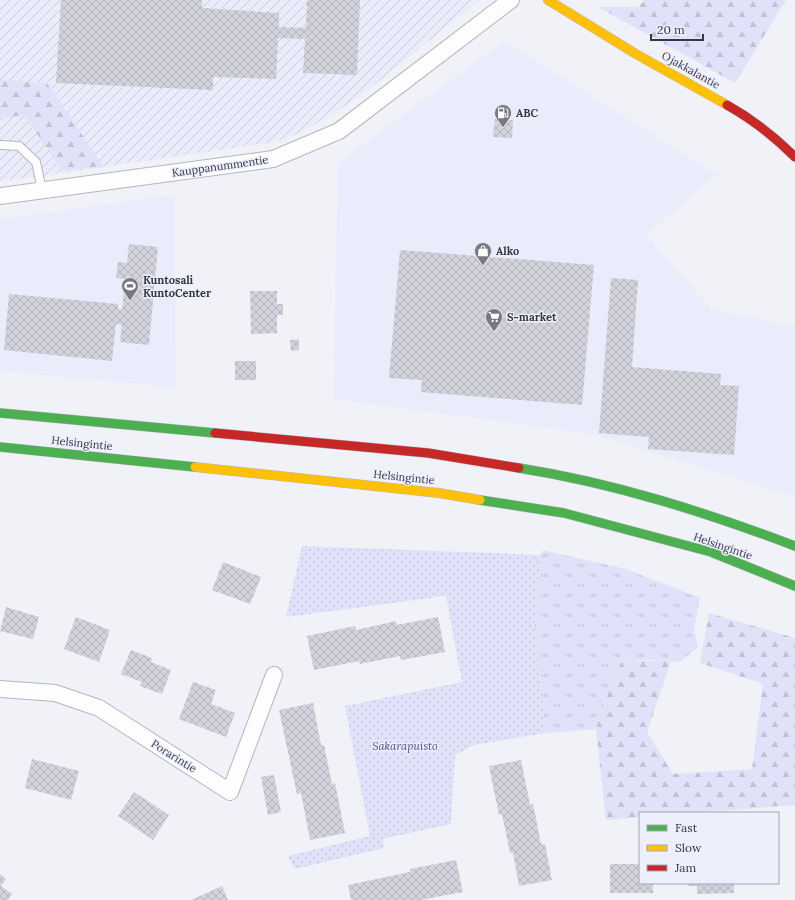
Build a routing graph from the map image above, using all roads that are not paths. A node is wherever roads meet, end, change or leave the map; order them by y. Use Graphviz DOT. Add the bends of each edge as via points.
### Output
graph roads {
  1 [pos="511,0"];
  2 [pos="548,0"];
  3 [pos="0,145"];
  4 [pos="795,158"];
  5 [pos="42,190"];
  6 [pos="0,196"];
  7 [pos="0,413"];
  8 [pos="0,447"];
  9 [pos="795,546"];
  10 [pos="795,586"];
  11 [pos="274,675"];
  12 [pos="0,689"];
  1 -- 5 [label="street, Kauppanummentie" via="339,130 301,148 273,159"];
  2 -- 4 [label="main road, Ojakkalantie" via="742,114 781,143"];
  3 -- 5 [label="lane" via="19,146 36,162"];
  5 -- 6 [label="street, Kauppanummentie"];
  7 -- 9 [label="main road, Helsingintie" via="428,453 564,475 638,493 717,517"];
  8 -- 10 [label="main road, Helsingintie" via="439,493 564,513 711,552"];
  11 -- 12 [label="street, Porarintie" via="230,792 99,708 55,692"];
}
